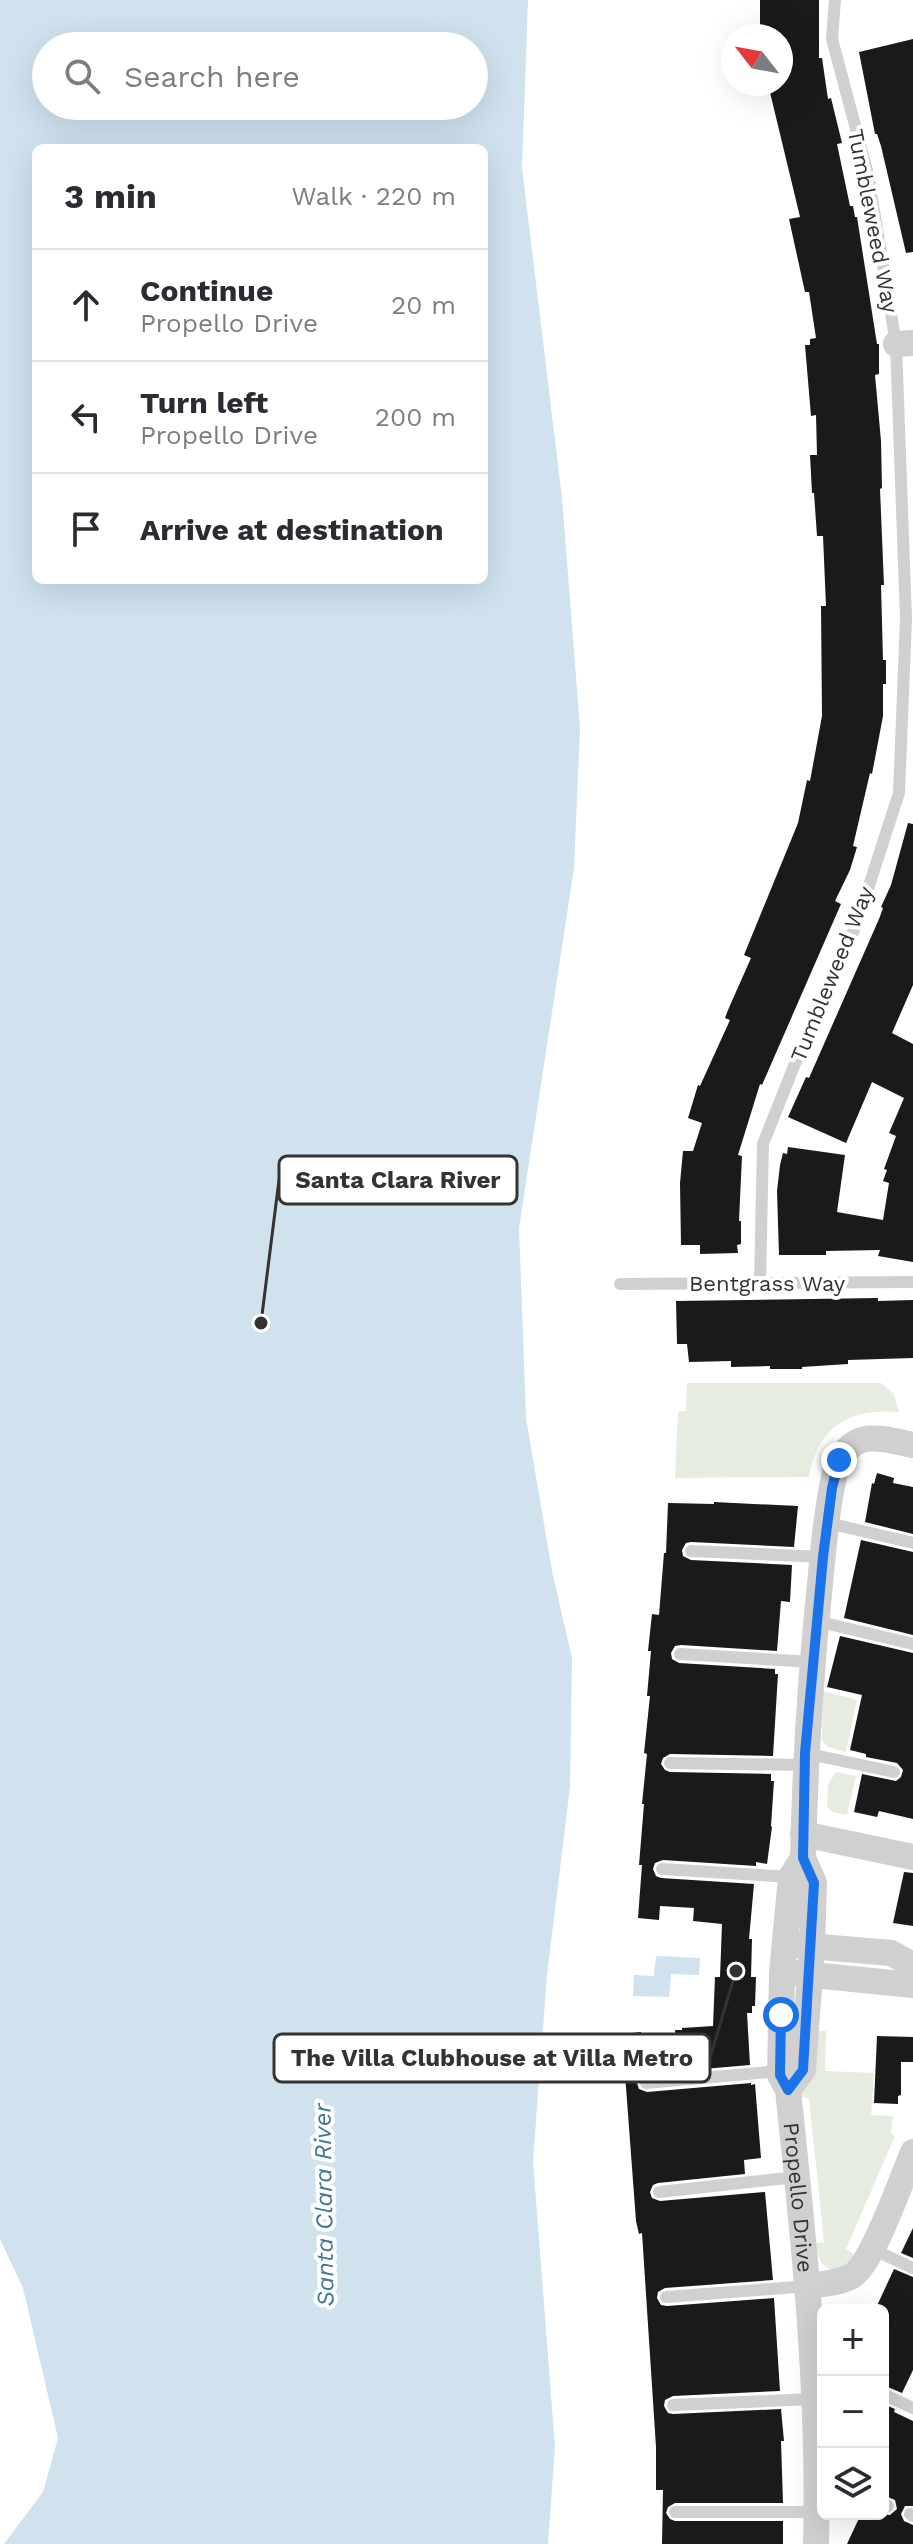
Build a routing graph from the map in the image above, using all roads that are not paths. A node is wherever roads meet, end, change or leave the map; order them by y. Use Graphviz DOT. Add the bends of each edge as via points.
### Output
graph roads {
  1 [pos="835,0"];
  2 [pos="904,343"];
  3 [pos="899,793"];
  4 [pos="913,796"];
  5 [pos="913,1282"];
  6 [pos="760,1283"];
  7 [pos="620,1284"];
  8 [pos="913,1445"];
  9 [pos="828,1523"];
  10 [pos="913,1543"];
  11 [pos="691,1551"];
  12 [pos="823,1557"];
  13 [pos="816,1621"];
  14 [pos="913,1644"];
  15 [pos="680,1654"];
  16 [pos="812,1662"];
  17 [pos="805,1759"];
  18 [pos="670,1763"];
  19 [pos="894,1772"];
  20 [pos="799,1856"];
  21 [pos="913,1857"];
  22 [pos="662,1869"];
  23 [pos="784,1944"];
  24 [pos="812,1946"];
  25 [pos="913,1965"];
  26 [pos="782,1973"];
  27 [pos="810,1974"];
  28 [pos="913,1985"];
  29 [pos="784,2081"];
  30 [pos="646,2083"];
  31 [pos="912,2155"];
  32 [pos="797,2177"];
  33 [pos="659,2192"];
  34 [pos="872,2249"];
  35 [pos="913,2268"];
  36 [pos="809,2286"];
  37 [pos="666,2297"];
  38 [pos="817,2356"];
  39 [pos="817,2374"];
  40 [pos="889,2397"];
  41 [pos="814,2399"];
  42 [pos="673,2405"];
  43 [pos="913,2408"];
  44 [pos="818,2448"];
  45 [pos="675,2512"];
  46 [pos="817,2512"];
  47 [pos="816,2544"];
  1 -- 2 [label="lane, Tumbleweed Way" via="832,39"];
  2 -- 3 [label="lane, Tumbleweed Way" via="906,619"];
  3 -- 4 [label="lane"];
  3 -- 6 [label="lane, Tumbleweed Way" via="857,923 763,1144"];
  5 -- 6 [label="lane, Bentgrass Way"];
  6 -- 7 [label="lane, Bentgrass Way"];
  8 -- 9 [label="street, Propello Drive" via="875,1436 848,1446 835,1472"];
  9 -- 10 [label="lane"];
  9 -- 12 [label="street, Propello Drive"];
  11 -- 12 [label="lane"];
  12 -- 13 [label="street, Propello Drive"];
  13 -- 14 [label="lane"];
  13 -- 16 [label="street, Propello Drive"];
  15 -- 16 [label="lane"];
  16 -- 17 [label="street, Propello Drive"];
  17 -- 18 [label="lane"];
  17 -- 19 [label="lane"];
  17 -- 20 [label="street, Propello Drive"];
  20 -- 21 [label="street"];
  20 -- 22 [label="lane"];
  20 -- 23 [label="street, Propello Drive"];
  20 -- 24 [label="street, Propello Drive" via="814,1883"];
  23 -- 24 [label="street"];
  23 -- 26 [label="street, Propello Drive"];
  24 -- 25 [label="street" via="891,1953"];
  24 -- 27 [label="street, Propello Drive"];
  26 -- 27 [label="street"];
  26 -- 29 [label="street, Propello Drive"];
  27 -- 28 [label="street"];
  27 -- 29 [label="street, Propello Drive" via="803,2070"];
  29 -- 30 [label="lane"];
  29 -- 32 [label="street, Propello Drive"];
  31 -- 34 [label="street"];
  32 -- 33 [label="lane"];
  32 -- 36 [label="street, Propello Drive"];
  34 -- 35 [label="lane"];
  34 -- 36 [label="street" via="854,2275"];
  36 -- 37 [label="lane"];
  36 -- 38 [label="street, Propello Drive"];
  39 -- 41 [label="street, Propello Drive"];
  40 -- 43 [label="lane"];
  41 -- 42 [label="lane"];
  41 -- 44 [label="street, Propello Drive"];
  45 -- 46 [label="lane"];
  46 -- 47 [label="street, Propello Drive"];
}
